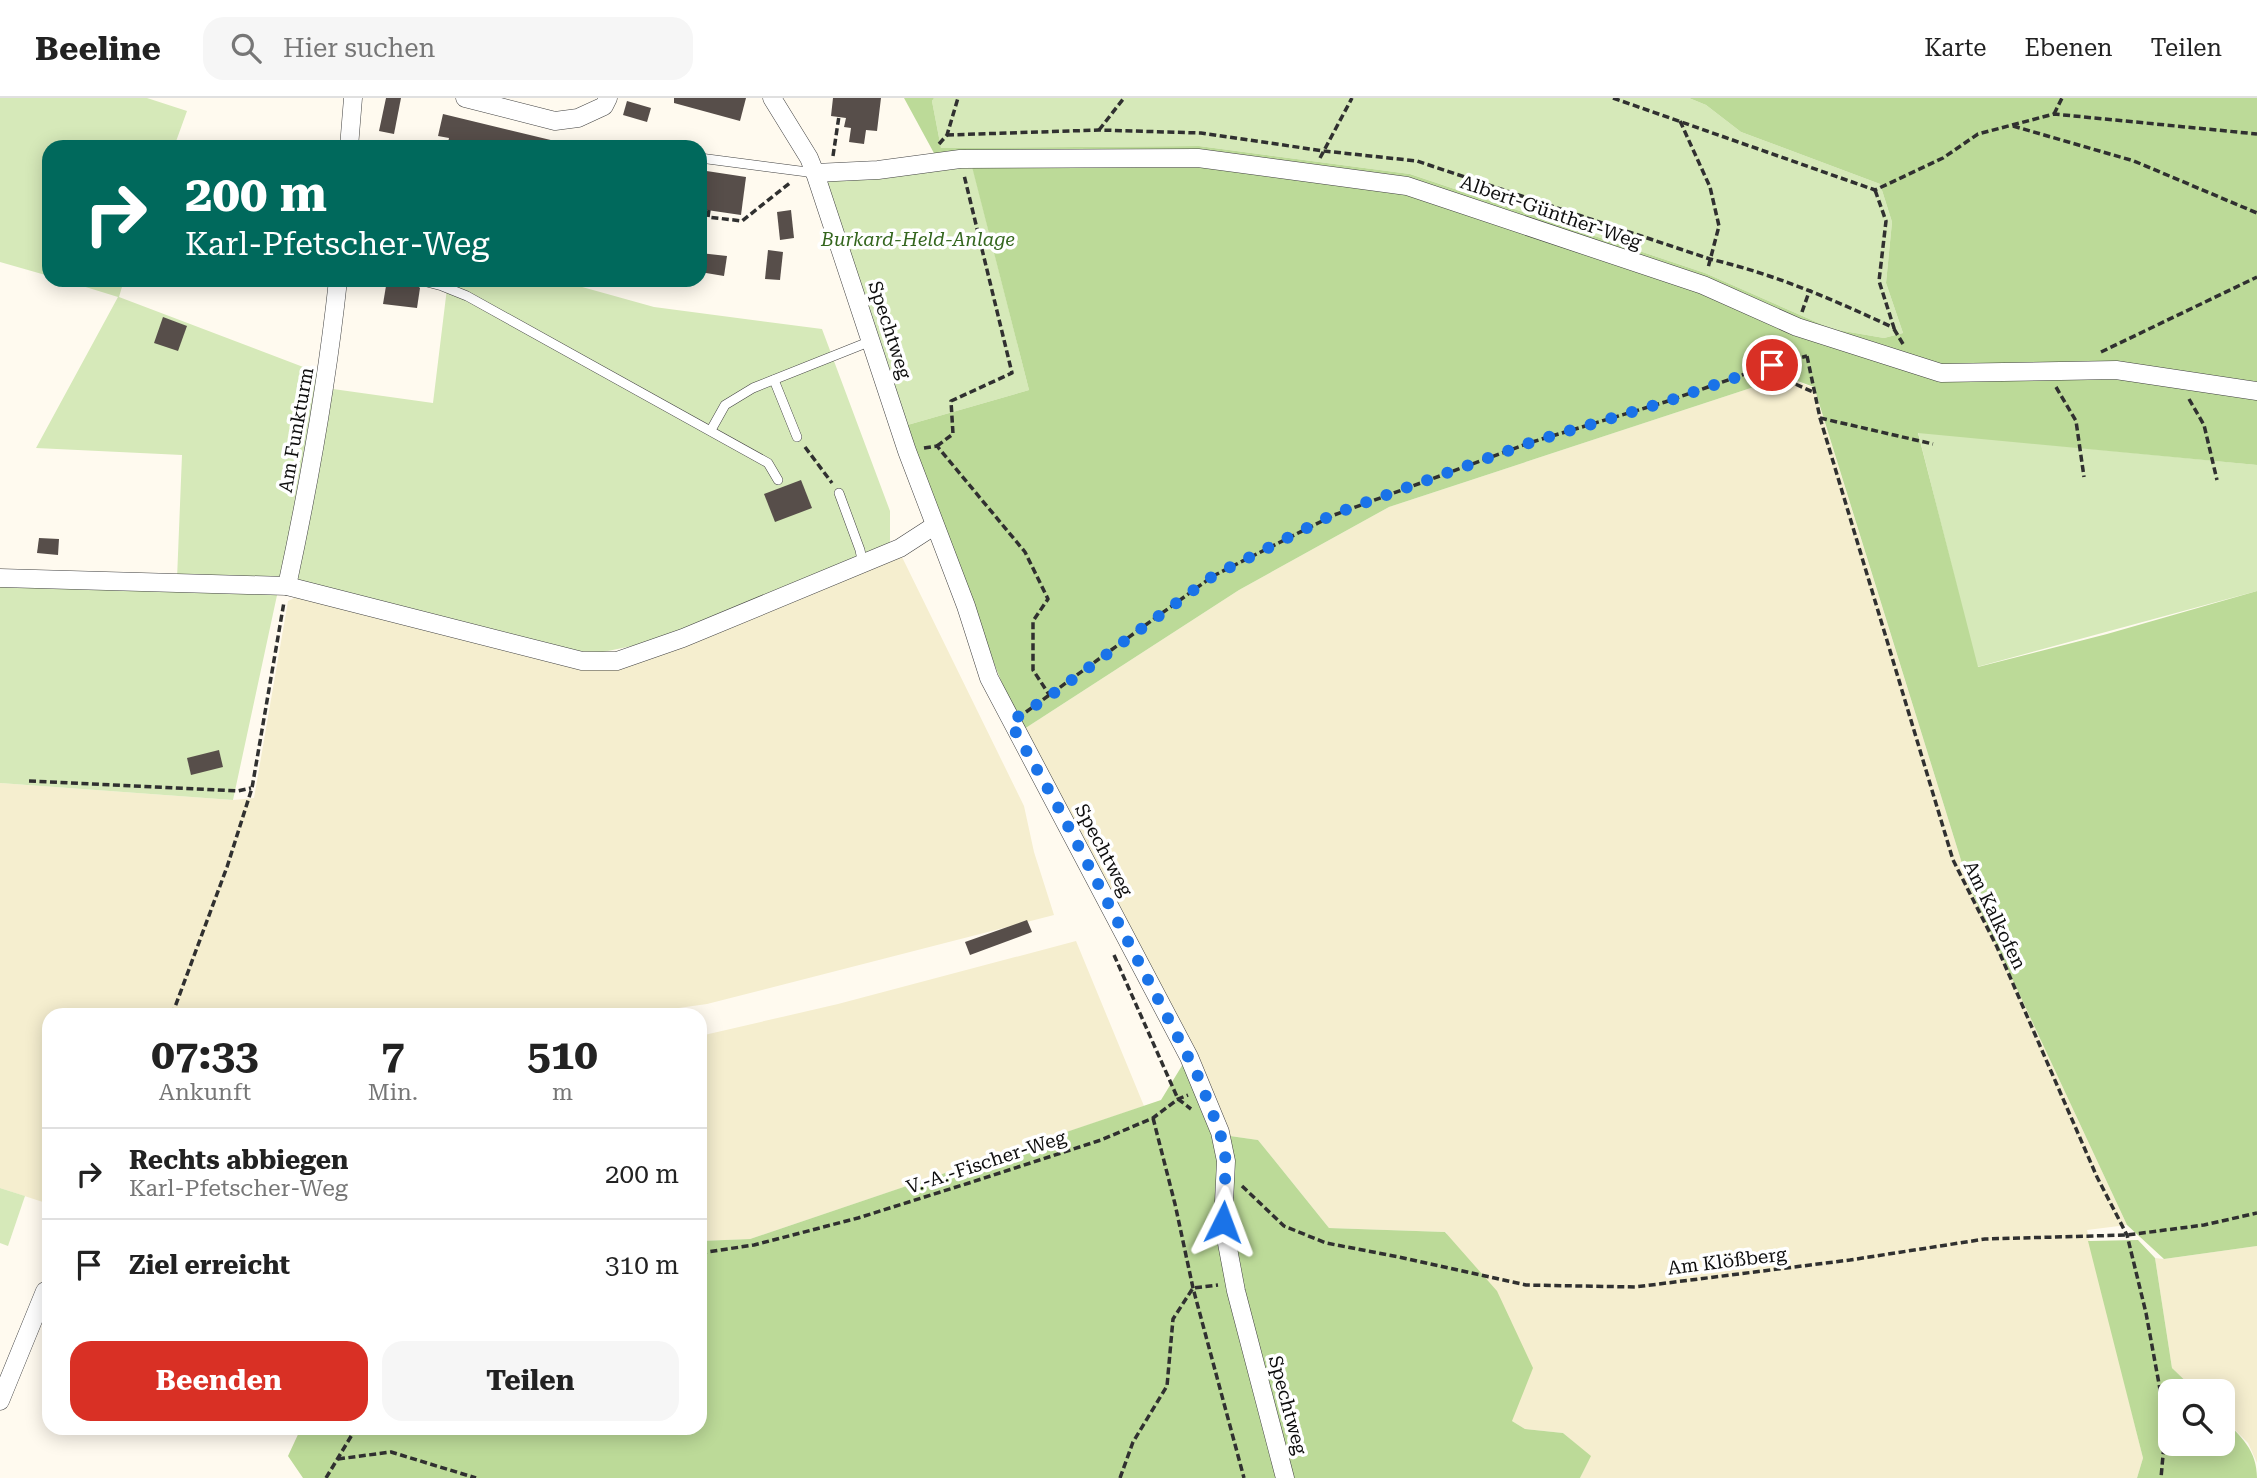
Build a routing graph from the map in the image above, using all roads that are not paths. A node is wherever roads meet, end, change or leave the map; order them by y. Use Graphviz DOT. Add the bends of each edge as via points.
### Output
graph roads {
  1 [pos="353,98"];
  2 [pos="465,98"];
  3 [pos="608,98"];
  4 [pos="772,98"];
  5 [pos="350,140"];
  6 [pos="707,159"];
  7 [pos="817,172"];
  8 [pos="337,287"];
  9 [pos="444,287"];
  10 [pos="871,341"];
  11 [pos="774,380"];
  12 [pos="2257,391"];
  13 [pos="711,430"];
  14 [pos="797,437"];
  15 [pos="778,480"];
  16 [pos="839,493"];
  17 [pos="934,526"];
  18 [pos="863,565"];
  19 [pos="0,578"];
  20 [pos="286,586"];
  21 [pos="42,1298"];
  22 [pos="0,1401"];
  23 [pos="1285,1478"];
  1 -- 5 [label="street"];
  2 -- 3 [label="street" via="555,121 578,118 604,106"];
  4 -- 7 [label="street, Spechtweg"];
  6 -- 7 [label="lane"];
  7 -- 10 [label="street, Spechtweg"];
  7 -- 12 [label="street, Albert-Günther-Weg" via="878,170 960,159 1198,158 1407,186 1703,285 1797,327 1941,373 2116,370"];
  8 -- 20 [label="street, Am Funkturm" via="311,474"];
  9 -- 13 [label="lane"];
  10 -- 11 [label="lane"];
  10 -- 17 [label="street, Spechtweg"];
  11 -- 13 [label="lane" via="725,405"];
  11 -- 14 [label="lane"];
  13 -- 15 [label="lane" via="768,463"];
  16 -- 18 [label="lane"];
  17 -- 18 [label="street"];
  17 -- 23 [label="street, Spechtweg" via="989,678 1189,1057 1220,1132 1227,1170 1223,1222"];
  18 -- 20 [label="street" via="617,661 582,661"];
  19 -- 20 [label="street"];
  21 -- 22 [label="street"];
}
